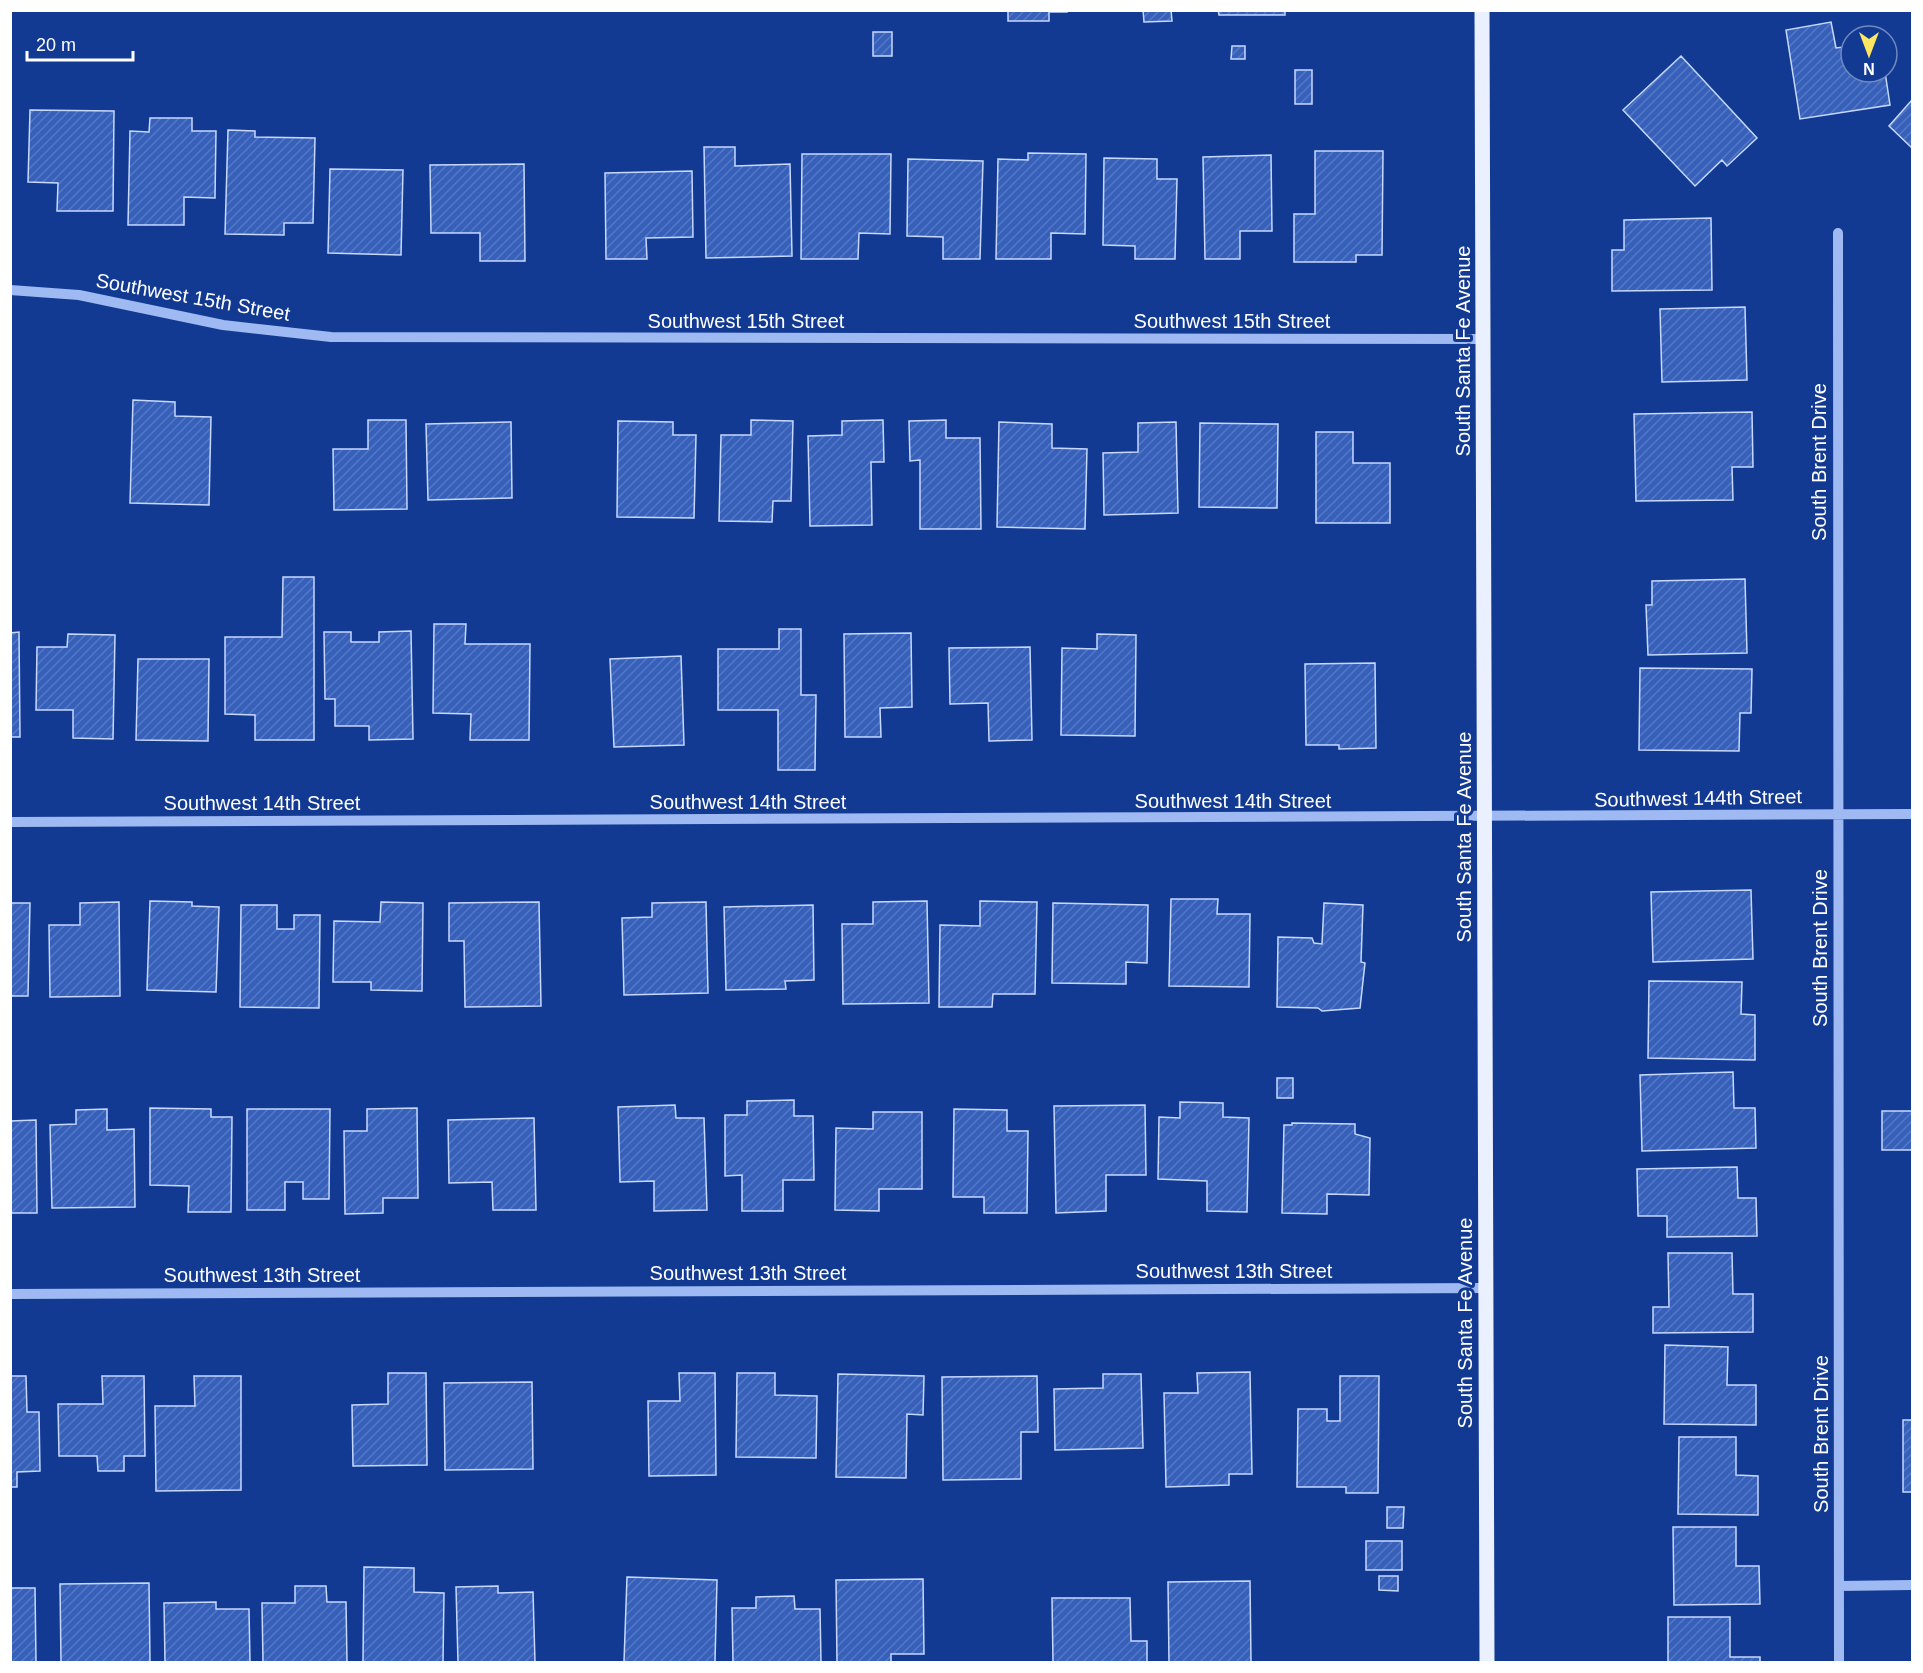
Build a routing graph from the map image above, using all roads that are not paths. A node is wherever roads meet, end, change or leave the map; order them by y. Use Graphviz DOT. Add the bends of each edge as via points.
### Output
graph roads {
  1 [pos="1482,10"];
  2 [pos="1838,233"];
  3 [pos="10,290"];
  4 [pos="1485,339"];
  5 [pos="1838,814"];
  6 [pos="1912,814"];
  7 [pos="1485,818"];
  8 [pos="10,822"];
  9 [pos="1486,1288"];
  10 [pos="10,1294"];
  11 [pos="1912,1585"];
  12 [pos="1839,1586"];
  13 [pos="1487,1662"];
  14 [pos="1839,1662"];
  1 -- 4 [label="main road, South Santa Fe Avenue"];
  2 -- 5 [label="street, South Brent Drive"];
  3 -- 4 [label="street, Southwest 15th Street" via="79,295 222,325 331,337"];
  4 -- 7 [label="main road, South Santa Fe Avenue"];
  5 -- 6 [label="street, Southwest 144th Street"];
  5 -- 7 [label="street, Southwest 144th Street"];
  5 -- 12 [label="street, South Brent Drive"];
  7 -- 8 [label="street, Southwest 14th Street"];
  7 -- 9 [label="main road, South Santa Fe Avenue"];
  9 -- 10 [label="street, Southwest 13th Street"];
  9 -- 13 [label="main road, South Santa Fe Avenue"];
  11 -- 12 [label="street"];
  12 -- 14 [label="street, South Brent Drive"];
}
